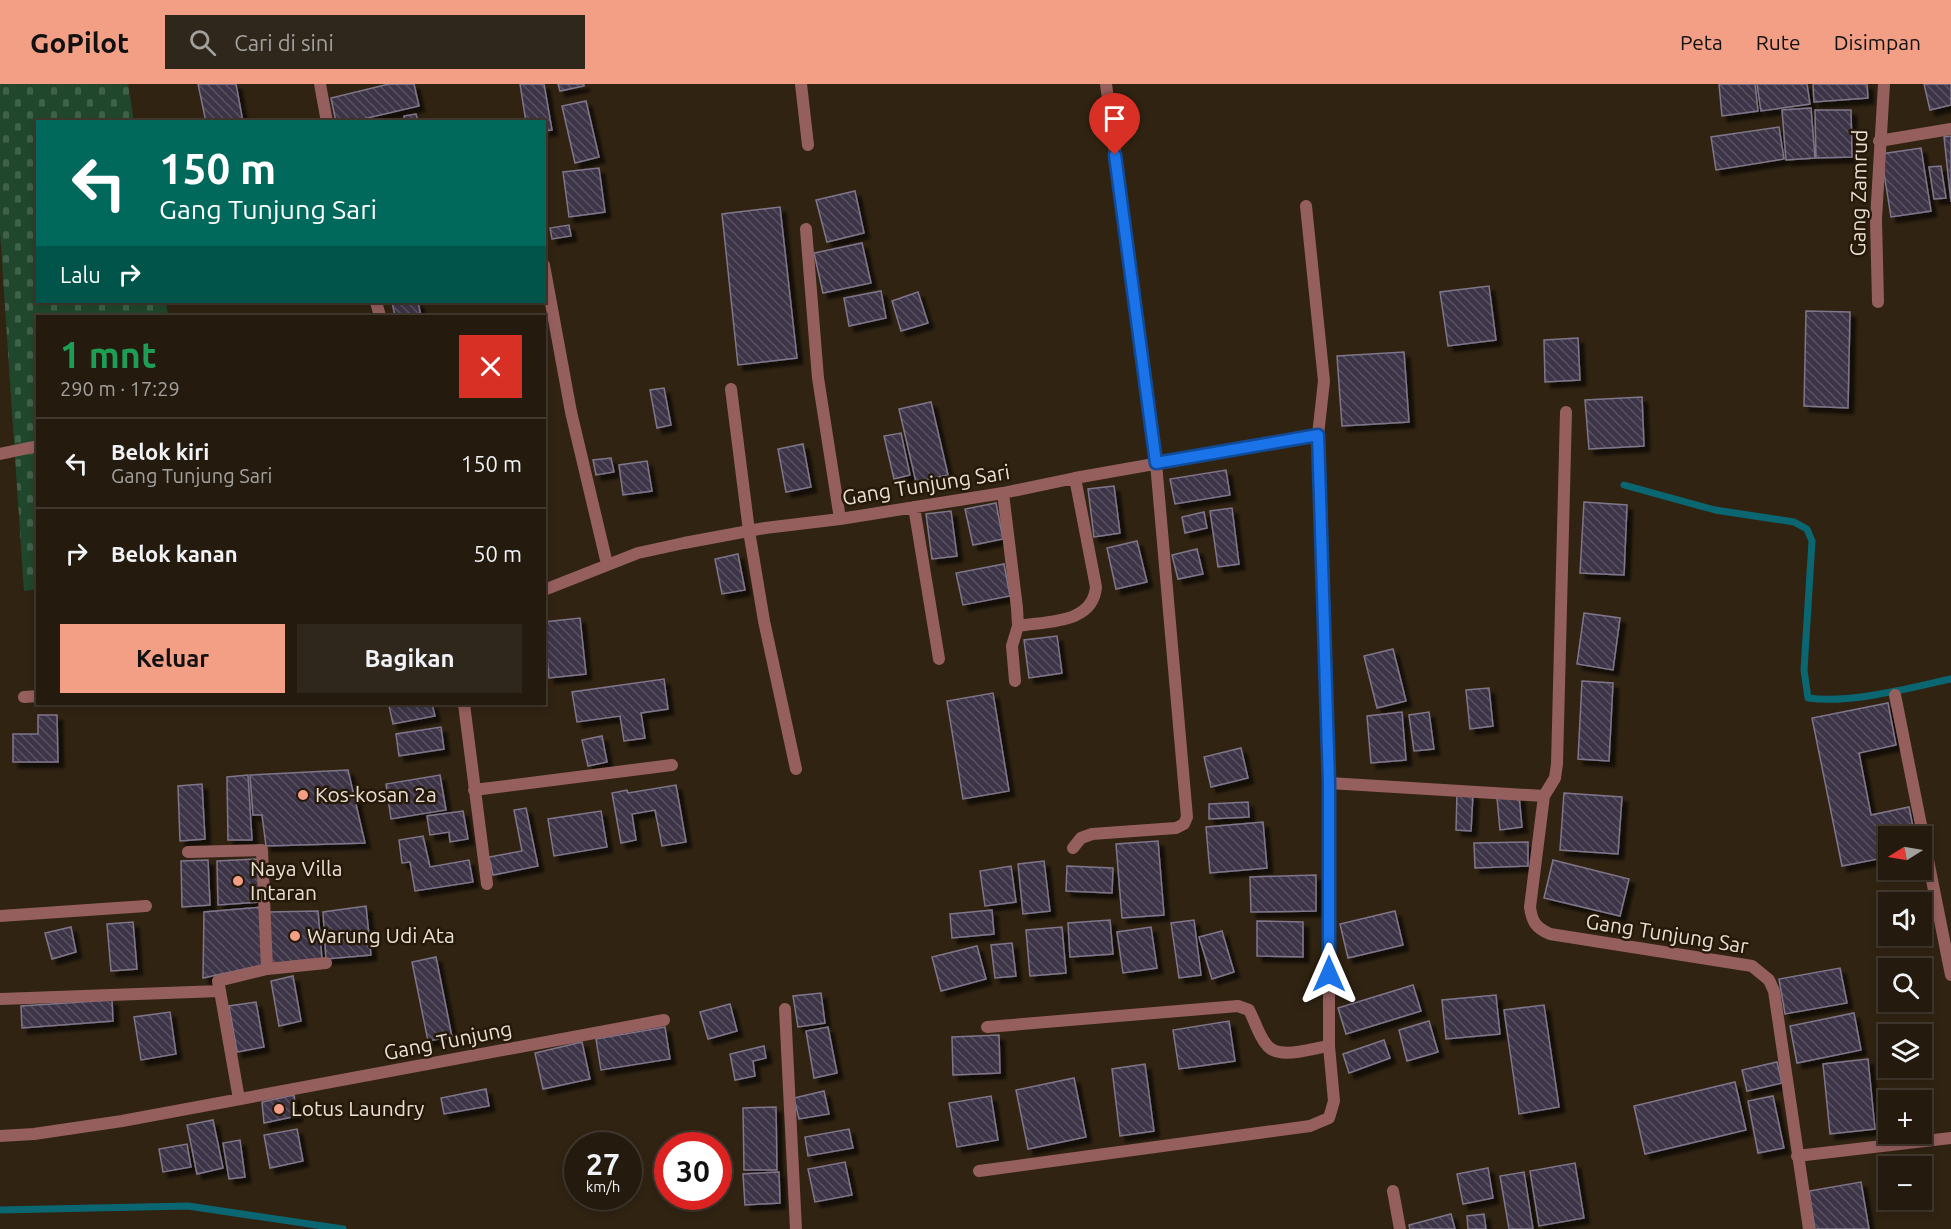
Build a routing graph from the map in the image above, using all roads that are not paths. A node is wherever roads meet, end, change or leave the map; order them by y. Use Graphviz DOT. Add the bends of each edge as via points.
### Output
graph roads {
  1 [pos="320,84"];
  2 [pos="801,84"];
  3 [pos="1106,84"];
  4 [pos="1884,84"];
  5 [pos="327,120"];
  6 [pos="1951,129"];
  7 [pos="1879,141"];
  8 [pos="808,145"];
  9 [pos="1306,206"];
  10 [pos="806,229"];
  11 [pos="546,276"];
  12 [pos="1878,302"];
  13 [pos="731,389"];
  14 [pos="1566,412"];
  15 [pos="1318,435"];
  16 [pos="36,446"];
  17 [pos="0,454"];
  18 [pos="1156,463"];
  19 [pos="1075,478"];
  20 [pos="1003,493"];
  21 [pos="914,507"];
  22 [pos="840,519"];
  23 [pos="749,531"];
  24 [pos="607,564"];
  25 [pos="546,589"];
  26 [pos="1018,626"];
  27 [pos="939,659"];
  28 [pos="1015,681"];
  29 [pos="1895,695"];
  30 [pos="36,696"];
  31 [pos="24,697"];
  32 [pos="464,705"];
  33 [pos="672,765"];
  34 [pos="796,770"];
  35 [pos="1329,783"];
  36 [pos="474,790"];
  37 [pos="1544,796"];
  38 [pos="1073,848"];
  39 [pos="188,852"];
  40 [pos="487,884"];
  41 [pos="146,906"];
  42 [pos="0,916"];
  43 [pos="1946,925"];
  44 [pos="326,963"];
  45 [pos="267,969"];
  46 [pos="1951,975"];
  47 [pos="220,991"];
  48 [pos="1,999"];
  49 [pos="786,1009"];
  50 [pos="664,1020"];
  51 [pos="987,1027"];
  52 [pos="1329,1046"];
  53 [pos="239,1099"];
  54 [pos="0,1136"];
  55 [pos="1951,1138"];
  56 [pos="1797,1156"];
  57 [pos="979,1172"];
  58 [pos="1393,1191"];
  59 [pos="795,1229"];
  60 [pos="1400,1229"];
  61 [pos="1809,1229"];
  1 -- 5 [label="street"];
  2 -- 8 [label="street"];
  3 -- 18 [label="street"];
  4 -- 7 [label="street, Gang Zamrud"];
  6 -- 7 [label="street"];
  7 -- 12 [label="street, Gang Zamrud"];
  9 -- 15 [label="street" via="1324,381"];
  10 -- 22 [label="street" via="814,347"];
  11 -- 24 [label="street"];
  13 -- 23 [label="street"];
  14 -- 37 [label="street, Gang Tunjung Sar" via="1557,764 1555,778"];
  15 -- 18 [label="street, Gang Tunjung Sari"];
  15 -- 35 [label="street"];
  16 -- 17 [label="street"];
  18 -- 19 [label="street, Gang Tunjung Sari"];
  18 -- 38 [label="street" via="1187,817 1176,828 1092,834 1081,838"];
  19 -- 20 [label="street, Gang Tunjung Sari"];
  19 -- 26 [label="street" via="1096,587 1092,604 1080,615"];
  20 -- 21 [label="street, Gang Tunjung Sari"];
  20 -- 26 [label="street"];
  21 -- 22 [label="street, Gang Tunjung Sari"];
  21 -- 27 [label="street"];
  22 -- 23 [label="street, Gang Tunjung Sari"];
  23 -- 24 [label="street, Gang Tunjung Sari" via="650,550"];
  23 -- 34 [label="street"];
  24 -- 25 [label="street, Gang Tunjung Sari"];
  26 -- 28 [label="street" via="1012,646"];
  29 -- 43 [label="street"];
  30 -- 31 [label="street"];
  32 -- 36 [label="street"];
  33 -- 36 [label="street"];
  35 -- 37 [label="street"];
  35 -- 52 [label="street"];
  36 -- 40 [label="street"];
  37 -- 56 [label="street, Gang Tunjung Sar" via="1530,907 1539,930 1752,966 1762,973 1774,991"];
  39 -- 45 [label="street" via="262,850"];
  41 -- 42 [label="street"];
  43 -- 46 [label="street"];
  44 -- 45 [label="street"];
  45 -- 47 [label="street" via="218,981"];
  47 -- 48 [label="street"];
  47 -- 53 [label="street"];
  49 -- 59 [label="street"];
  50 -- 53 [label="street, Gang Tunjung"];
  51 -- 52 [label="street" via="1238,1006 1249,1010 1266,1046 1273,1051"];
  52 -- 57 [label="street" via="1334,1101 1329,1118 1310,1126"];
  53 -- 54 [label="street, Gang Tunjung" via="122,1121"];
  55 -- 56 [label="street"];
  56 -- 61 [label="street"];
  58 -- 60 [label="street"];
}
